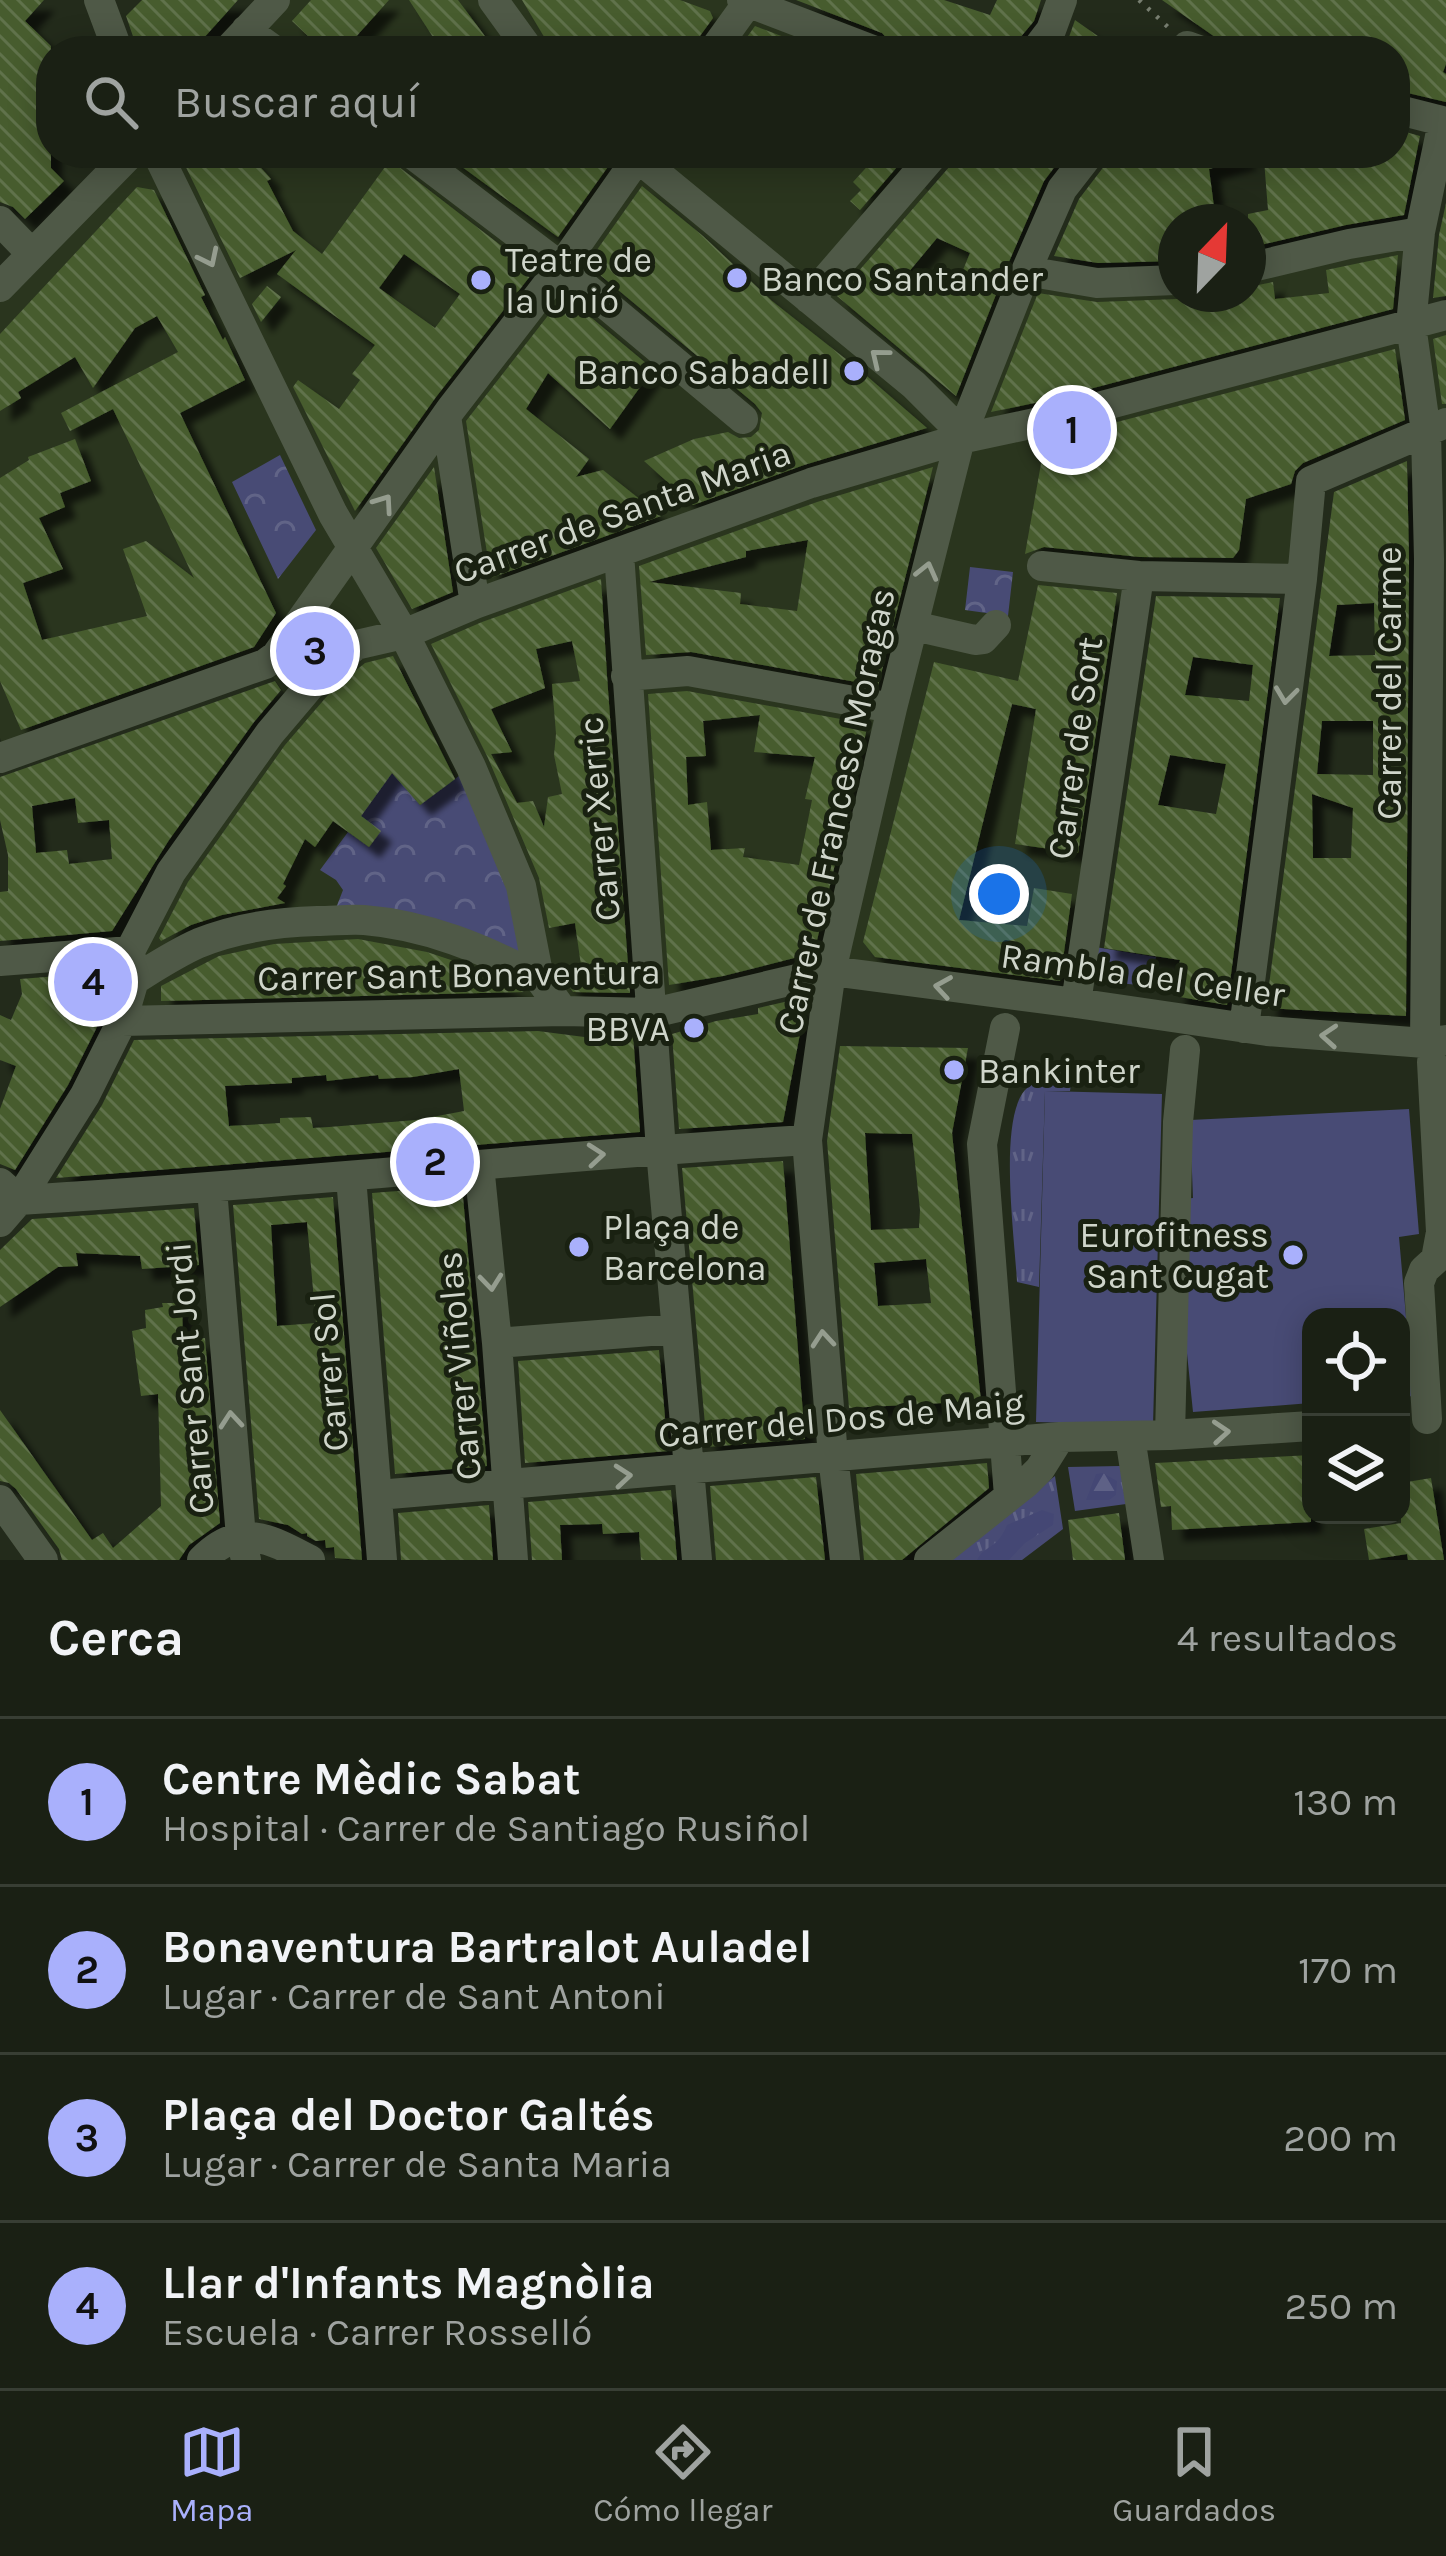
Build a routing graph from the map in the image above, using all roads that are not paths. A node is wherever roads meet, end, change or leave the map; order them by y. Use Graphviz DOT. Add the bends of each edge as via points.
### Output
graph roads {
  1 [pos="99,0"];
  2 [pos="275,0"];
  3 [pos="493,0"];
  4 [pos="744,0"];
  5 [pos="1062,0"];
  6 [pos="112,36"];
  7 [pos="240,36"];
  8 [pos="519,36"];
  9 [pos="724,36"];
  10 [pos="836,36"];
  11 [pos="1046,36"];
  12 [pos="1410,113"];
  13 [pos="1444,122"];
  14 [pos="116,168"];
  15 [pos="164,168"];
  16 [pos="431,168"];
  17 [pos="627,168"];
  18 [pos="652,168"];
  19 [pos="922,168"];
  20 [pos="1076,168"];
  21 [pos="0,221"];
  22 [pos="1420,232"];
  23 [pos="31,253"];
  24 [pos="1266,264"];
  25 [pos="560,267"];
  26 [pos="1026,271"];
  27 [pos="1158,281"];
  28 [pos="0,287"];
  29 [pos="809,299"];
  30 [pos="1446,315"];
  31 [pos="1411,325"];
  32 [pos="446,416"];
  33 [pos="743,419"];
  34 [pos="1436,428"];
  35 [pos="960,440"];
  36 [pos="352,549"];
  37 [pos="619,554"];
  38 [pos="1042,566"];
  39 [pos="1139,576"];
  40 [pos="1302,579"];
  41 [pos="476,604"];
  42 [pos="914,626"];
  43 [pos="996,626"];
  44 [pos="404,634"];
  45 [pos="626,676"];
  46 [pos="892,708"];
  47 [pos="3,750"];
  48 [pos="0,962"];
  49 [pos="132,966"];
  50 [pos="539,978"];
  51 [pos="831,980"];
  52 [pos="1076,1003"];
  53 [pos="563,1011"];
  54 [pos="653,1013"];
  55 [pos="122,1021"];
  56 [pos="1004,1028"];
  57 [pos="1244,1028"];
  58 [pos="1434,1048"];
  59 [pos="1185,1050"];
  60 [pos="808,1140"];
  61 [pos="661,1150"];
  62 [pos="479,1166"];
  63 [pos="351,1178"];
  64 [pos="212,1189"];
  65 [pos="6,1202"];
  66 [pos="1441,1232"];
  67 [pos="1446,1270"];
  68 [pos="676,1329"];
  69 [pos="497,1343"];
  70 [pos="1425,1419"];
  71 [pos="1302,1427"];
  72 [pos="1170,1435"];
  73 [pos="1060,1437"];
  74 [pos="1130,1437"];
  75 [pos="1004,1444"];
  76 [pos="833,1456"];
  77 [pos="689,1470"];
  78 [pos="506,1486"];
  79 [pos="378,1495"];
  80 [pos="1010,1496"];
  81 [pos="0,1500"];
  82 [pos="243,1548"];
  83 [pos="43,1560"];
  84 [pos="202,1560"];
  85 [pos="310,1560"];
  86 [pos="382,1560"];
  87 [pos="513,1560"];
  88 [pos="698,1560"];
  89 [pos="844,1560"];
  90 [pos="929,1560"];
  91 [pos="1149,1560"];
  1 -- 6 [label="street"];
  2 -- 7 [label="street"];
  3 -- 8 [label="street"];
  4 -- 9 [label="street"];
  4 -- 10 [label="street"];
  5 -- 11 [label="street"];
  12 -- 13 [label="street"];
  13 -- 22 [label="street, Carrer del Carme"];
  14 -- 23 [label="street"];
  15 -- 36 [label="street, one-way" via="246,357"];
  16 -- 25 [label="street"];
  17 -- 25 [label="street"];
  18 -- 29 [label="street"];
  19 -- 29 [label="street"];
  20 -- 26 [label="street, Carrer de Francesc Moragas"];
  21 -- 23 [label="street"];
  22 -- 24 [label="street"];
  22 -- 31 [label="street, Carrer del Carme"];
  23 -- 28 [label="street"];
  25 -- 32 [label="street"];
  25 -- 33 [label="street"];
  26 -- 27 [label="street" via="1097,283"];
  26 -- 35 [label="street, Carrer de Francesc Moragas"];
  35 -- 29 [label="street, one-way" via="931,400"];
  30 -- 31 [label="street, Carrer de Santa Maria"];
  31 -- 34 [label="street, Carrer del Carme"];
  31 -- 35 [label="street, Carrer de Santa Maria"];
  36 -- 32 [label="street, one-way"];
  32 -- 41 [label="street"];
  34 -- 40 [label="street" via="1311,481"];
  34 -- 58 [label="street, Carrer del Carme" via="1429,559"];
  35 -- 37 [label="street, Carrer de Santa Maria" via="791,490"];
  42 -- 35 [label="street, Carrer de Francesc Moragas, one-way"];
  36 -- 44 [label="street"];
  36 -- 47 [label="street" via="265,664"];
  37 -- 41 [label="street, Carrer de Santa Maria"];
  37 -- 45 [label="street, Carrer Xerric"];
  38 -- 39 [label="street"];
  39 -- 40 [label="street"];
  39 -- 52 [label="street, Carrer de Sort"];
  40 -- 57 [label="street, one-way"];
  41 -- 44 [label="street, Carrer de Santa Maria"];
  42 -- 43 [label="street" via="975,640"];
  42 -- 46 [label="street, Carrer de Francesc Moragas"];
  44 -- 49 [label="street, Carrer de Santa Maria" via="356,645 270,734 171,872"];
  44 -- 50 [label="street" via="521,886"];
  45 -- 46 [label="street" via="688,671"];
  45 -- 54 [label="street, Carrer Xerric"];
  46 -- 51 [label="street, Carrer de Francesc Moragas"];
  48 -- 49 [label="street"];
  49 -- 50 [label="street" via="226,934 360,919 458,940"];
  49 -- 55 [label="street, Carrer de Santa Maria"];
  50 -- 53 [label="street"];
  52 -- 51 [label="street, Rambla del Celler, one-way"];
  51 -- 54 [label="street, Carrer Sant Bonaventura" via="795,980"];
  51 -- 60 [label="street, Carrer de Francesc Moragas"];
  52 -- 57 [label="street, Rambla del Celler"];
  53 -- 54 [label="street, Carrer Sant Bonaventura"];
  53 -- 55 [label="street, Carrer Sant Bonaventura"];
  54 -- 61 [label="street, Carrer Xerric"];
  55 -- 65 [label="street, Carrer de Santa Maria" via="85,1095"];
  56 -- 75 [label="street" via="982,1144"];
  58 -- 57 [label="street, Rambla del Celler, one-way"];
  58 -- 66 [label="street, Carrer del Carme"];
  59 -- 72 [label="street"];
  60 -- 61 [label="street"];
  76 -- 60 [label="street, Carrer de Francesc Moragas, one-way"];
  62 -- 61 [label="street, one-way"];
  61 -- 68 [label="street, Carrer Xerric"];
  62 -- 63 [label="street"];
  62 -- 69 [label="street, Carrer Viñolas, one-way"];
  63 -- 64 [label="street"];
  63 -- 79 [label="street, Carrer Sol"];
  64 -- 65 [label="street"];
  82 -- 64 [label="street, Carrer Sant Jordi, one-way"];
  66 -- 67 [label="street, Carrer del Carme"];
  66 -- 70 [label="street" via="1436,1259 1419,1282"];
  68 -- 69 [label="street"];
  68 -- 77 [label="street, Carrer Xerric"];
  69 -- 78 [label="street, Carrer Viñolas"];
  72 -- 71 [label="street, Carrer del Dos de Maig, one-way"];
  72 -- 74 [label="street, Carrer del Dos de Maig"];
  73 -- 74 [label="street, Carrer del Dos de Maig"];
  73 -- 75 [label="street, Carrer del Dos de Maig"];
  73 -- 80 [label="street"];
  74 -- 91 [label="street"];
  75 -- 76 [label="street, Carrer del Dos de Maig"];
  75 -- 80 [label="street"];
  76 -- 77 [label="street, Carrer del Dos de Maig"];
  76 -- 89 [label="street, Carrer de Francesc Moragas"];
  78 -- 77 [label="street, Carrer del Dos de Maig, one-way"];
  77 -- 88 [label="street, Carrer Xerric"];
  78 -- 79 [label="street, Carrer del Dos de Maig"];
  78 -- 87 [label="street, Carrer Viñolas"];
  79 -- 86 [label="street, Carrer Sol"];
  80 -- 90 [label="street"];
  81 -- 83 [label="street"];
  82 -- 84 [label="street" via="226,1540"];
  82 -- 85 [label="street" via="274,1543"];
}
